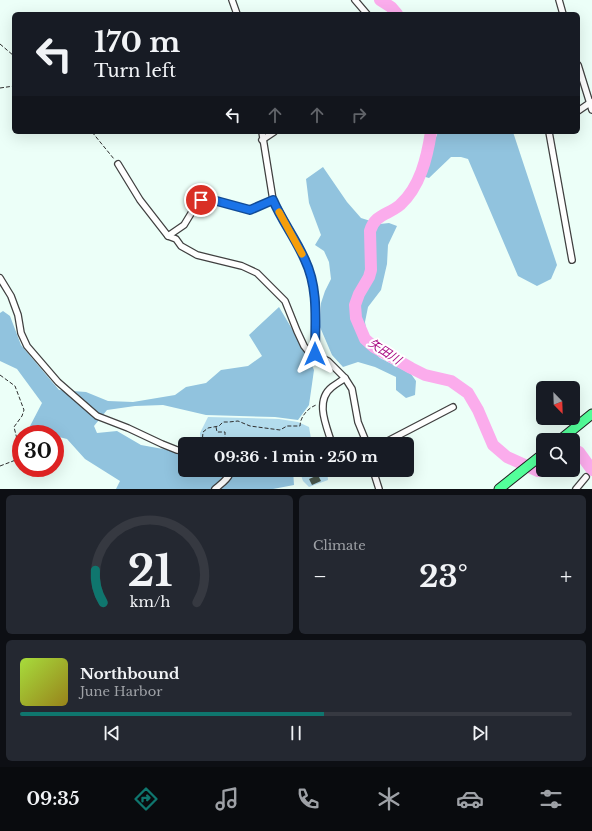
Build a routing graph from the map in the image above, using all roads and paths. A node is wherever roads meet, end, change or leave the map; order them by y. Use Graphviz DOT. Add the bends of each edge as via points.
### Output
graph roads {
  1 [pos="232,0"];
  2 [pos="355,0"];
  3 [pos="559,0"];
  4 [pos="236,12"];
  5 [pos="365,12"];
  6 [pos="562,12"];
  7 [pos="0,44"];
  8 [pos="12,54"];
  9 [pos="580,71"];
  10 [pos="12,86"];
  11 [pos="0,88"];
  12 [pos="591,102"];
  13 [pos="580,110"];
  14 [pos="592,110"];
  15 [pos="94,134"];
  16 [pos="262,134"];
  17 [pos="271,134"];
  18 [pos="549,134"];
  19 [pos="262,140"];
  20 [pos="118,164"];
  21 [pos="273,200"];
  22 [pos="168,236"];
  23 [pos="572,260"];
  24 [pos="0,278"];
  25 [pos="315,354"];
  26 [pos="0,375"];
  27 [pos="345,378"];
  28 [pos="323,402"];
  29 [pos="453,407"];
  30 [pos="592,414"];
  31 [pos="15,425"];
  32 [pos="216,427"];
  33 [pos="569,433"];
  34 [pos="203,437"];
  35 [pos="225,437"];
  36 [pos="330,437"];
  37 [pos="363,437"];
  38 [pos="395,437"];
  39 [pos="178,450"];
  40 [pos="536,460"];
  41 [pos="12,461"];
  42 [pos="0,466"];
  43 [pos="228,477"];
  44 [pos="376,477"];
  45 [pos="586,478"];
  46 [pos="215,489"];
  47 [pos="379,489"];
  48 [pos="499,489"];
  49 [pos="576,489"];
  1 -- 4 [label="street"];
  2 -- 5 [label="street"];
  3 -- 6 [label="street"];
  7 -- 8 [label="path"];
  9 -- 12 [label="street"];
  10 -- 11 [label="path"];
  12 -- 13 [label="street"];
  12 -- 14 [label="street"];
  15 -- 20 [label="path"];
  16 -- 19 [label="street"];
  17 -- 19 [label="street"];
  18 -- 23 [label="street"];
  19 -- 21 [label="street"];
  20 -- 22 [label="street" via="140,200"];
  21 -- 22 [label="street" via="250,210 213,200 201,200 184,224"];
  21 -- 25 [label="street" via="306,261 311,278 315,295"];
  22 -- 25 [label="street" via="197,255 242,266 257,273 285,301 302,342 308,351"];
  24 -- 39 [label="street" via="11,296 27,346 58,382 97,416"];
  25 -- 27 [label="street" via="328,361"];
  26 -- 31 [label="path" via="15,386 24,410"];
  27 -- 28 [label="street" via="331,388"];
  27 -- 37 [label="street" via="352,389"];
  28 -- 32 [label="path" via="308,409 300,420 300,426 287,426 280,430 238,422 223,422"];
  28 -- 36 [label="street"];
  29 -- 38 [label="street"];
  30 -- 33 [label="highway"];
  32 -- 34 [label="path" via="208,428 203,432"];
  32 -- 35 [label="path" via="217,432 225,432"];
  40 -- 48 [label="highway"];
  41 -- 42 [label="path"];
  43 -- 46 [label="street"];
  44 -- 47 [label="street"];
  45 -- 49 [label="street"];
}
